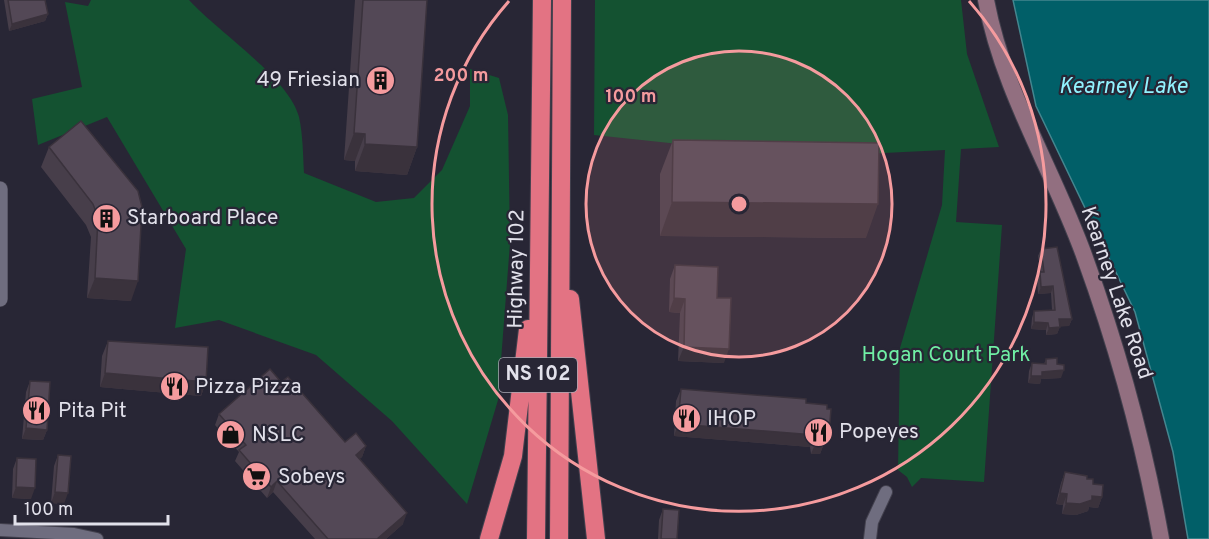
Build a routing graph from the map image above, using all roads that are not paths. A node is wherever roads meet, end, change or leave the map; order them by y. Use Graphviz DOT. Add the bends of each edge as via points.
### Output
graph roads {
  1 [pos="542,0"];
  2 [pos="562,0"];
  3 [pos="986,0"];
  4 [pos="0,189"];
  5 [pos="540,211"];
  6 [pos="561,212"];
  7 [pos="0,298"];
  8 [pos="886,492"];
  9 [pos="0,530"];
  10 [pos="98,539"];
  11 [pos="489,539"];
  12 [pos="536,539"];
  13 [pos="559,539"];
  14 [pos="596,539"];
  15 [pos="870,539"];
  16 [pos="1161,539"];
  1 -- 5 [label="highway, Highway 102 / NS 102"];
  2 -- 6 [label="highway, Highway 102 / NS 102"];
  3 -- 16 [label="main road, Kearney Lake Road" via="1002,64 1085,257 1145,456"];
  4 -- 7 [label="street"];
  5 -- 11 [label="highway" via="513,456"];
  5 -- 12 [label="highway, Highway 102 / NS 102"];
  6 -- 13 [label="highway, Highway 102 / NS 102"];
  6 -- 14 [label="highway"];
  8 -- 15 [label="street" via="872,522"];
  9 -- 10 [label="street"];
}
